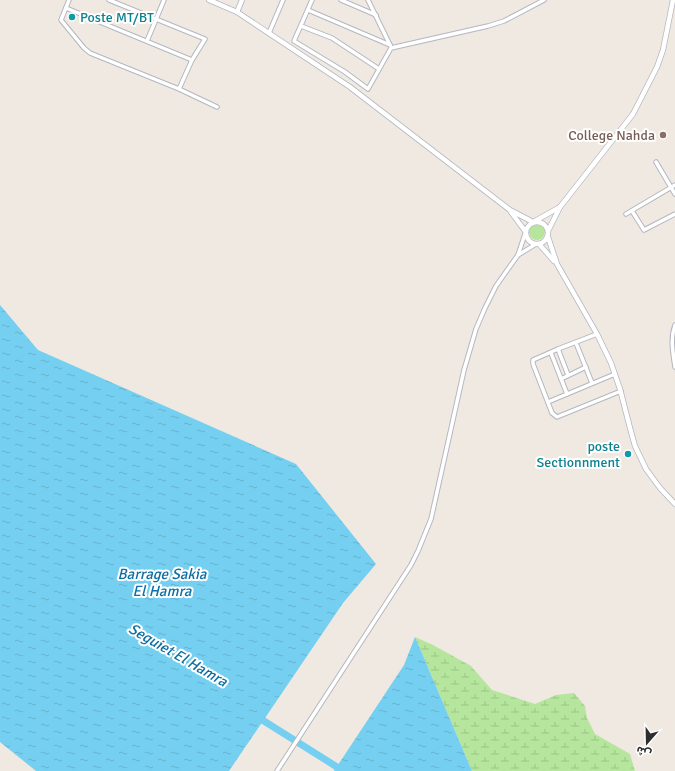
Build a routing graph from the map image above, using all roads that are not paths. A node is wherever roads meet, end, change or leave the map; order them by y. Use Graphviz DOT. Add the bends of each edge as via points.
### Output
graph roads {
  1 [pos="69,0"];
  2 [pos="109,0"];
  3 [pos="164,0"];
  4 [pos="209,0"];
  5 [pos="242,0"];
  6 [pos="283,0"];
  7 [pos="312,0"];
  8 [pos="341,0"];
  9 [pos="368,0"];
  10 [pos="544,0"];
  11 [pos="673,0"];
  12 [pos="66,8"];
  13 [pos="308,10"];
  14 [pos="237,12"];
  15 [pos="376,15"];
  16 [pos="157,20"];
  17 [pos="301,26"];
  18 [pos="269,33"];
  19 [pos="147,41"];
  20 [pos="390,46"];
  21 [pos="192,60"];
  22 [pos="379,69"];
  23 [pos="179,89"];
  24 [pos="217,107"];
  25 [pos="656,162"];
  26 [pos="675,185"];
  27 [pos="671,187"];
  28 [pos="675,194"];
  29 [pos="560,207"];
  30 [pos="510,210"];
  31 [pos="632,211"];
  32 [pos="626,214"];
  33 [pos="675,214"];
  34 [pos="534,222"];
  35 [pos="548,231"];
  36 [pos="526,233"];
  37 [pos="548,237"];
  38 [pos="538,244"];
  39 [pos="518,255"];
  40 [pos="557,264"];
  41 [pos="675,325"];
  42 [pos="597,334"];
  43 [pos="576,343"];
  44 [pos="558,349"];
  45 [pos="551,353"];
  46 [pos="586,367"];
  47 [pos="675,367"];
  48 [pos="615,374"];
  49 [pos="568,375"];
  50 [pos="561,379"];
  51 [pos="592,383"];
  52 [pos="621,391"];
  53 [pos="567,394"];
  54 [pos="548,402"];
  55 [pos="675,504"];
  56 [pos="277,771"];
  1 -- 12 [label="street"];
  2 -- 16 [label="street"];
  3 -- 16 [label="street"];
  4 -- 14 [label="main road"];
  5 -- 14 [label="main road"];
  6 -- 18 [label="street"];
  7 -- 13 [label="street"];
  8 -- 15 [label="street"];
  9 -- 15 [label="street"];
  10 -- 20 [label="street" via="504,21 488,26"];
  11 -- 29 [label="main road" via="663,50 633,114"];
  12 -- 19 [label="street"];
  12 -- 23 [label="street" via="61,20 90,53"];
  13 -- 17 [label="street"];
  13 -- 20 [label="street"];
  14 -- 18 [label="main road"];
  15 -- 20 [label="street"];
  16 -- 19 [label="street"];
  16 -- 21 [label="street" via="205,39"];
  17 -- 22 [label="street" via="332,38"];
  17 -- 22 [label="street" via="294,41 368,89"];
  18 -- 30 [label="main road" via="350,86"];
  19 -- 21 [label="street"];
  20 -- 22 [label="street"];
  21 -- 23 [label="street"];
  23 -- 24 [label="street"];
  25 -- 27 [label="street"];
  26 -- 27 [label="street"];
  27 -- 28 [label="street"];
  27 -- 31 [label="street"];
  29 -- 34 [label="main road"];
  29 -- 35 [label="main road"];
  30 -- 34 [label="main road"];
  30 -- 36 [label="main road"];
  31 -- 32 [label="street"];
  31 -- 33 [label="street" via="644,230"];
  34 -- 35 [label="main road" via="544,224"];
  34 -- 36 [label="main road" via="529,224"];
  35 -- 37 [label="main road"];
  36 -- 38 [label="main road" via="529,241"];
  36 -- 39 [label="street"];
  37 -- 38 [label="main road"];
  37 -- 40 [label="main road"];
  38 -- 39 [label="street"];
  38 -- 40 [label="main road"];
  39 -- 56 [label="street" via="496,286 476,329 464,370 431,519 418,551"];
  40 -- 42 [label="main road"];
  41 -- 47 [label="street" via="672,337"];
  42 -- 43 [label="street"];
  42 -- 48 [label="main road"];
  43 -- 44 [label="street"];
  43 -- 46 [label="street"];
  44 -- 45 [label="street"];
  44 -- 49 [label="street"];
  45 -- 50 [label="street"];
  45 -- 54 [label="street" via="533,360"];
  46 -- 49 [label="street"];
  46 -- 51 [label="street"];
  48 -- 51 [label="street"];
  48 -- 52 [label="main road"];
  49 -- 50 [label="street"];
  50 -- 53 [label="street"];
  51 -- 53 [label="street"];
  52 -- 54 [label="street" via="557,416 552,413"];
  52 -- 55 [label="main road" via="633,440 646,469"];
  53 -- 54 [label="street"];
}
